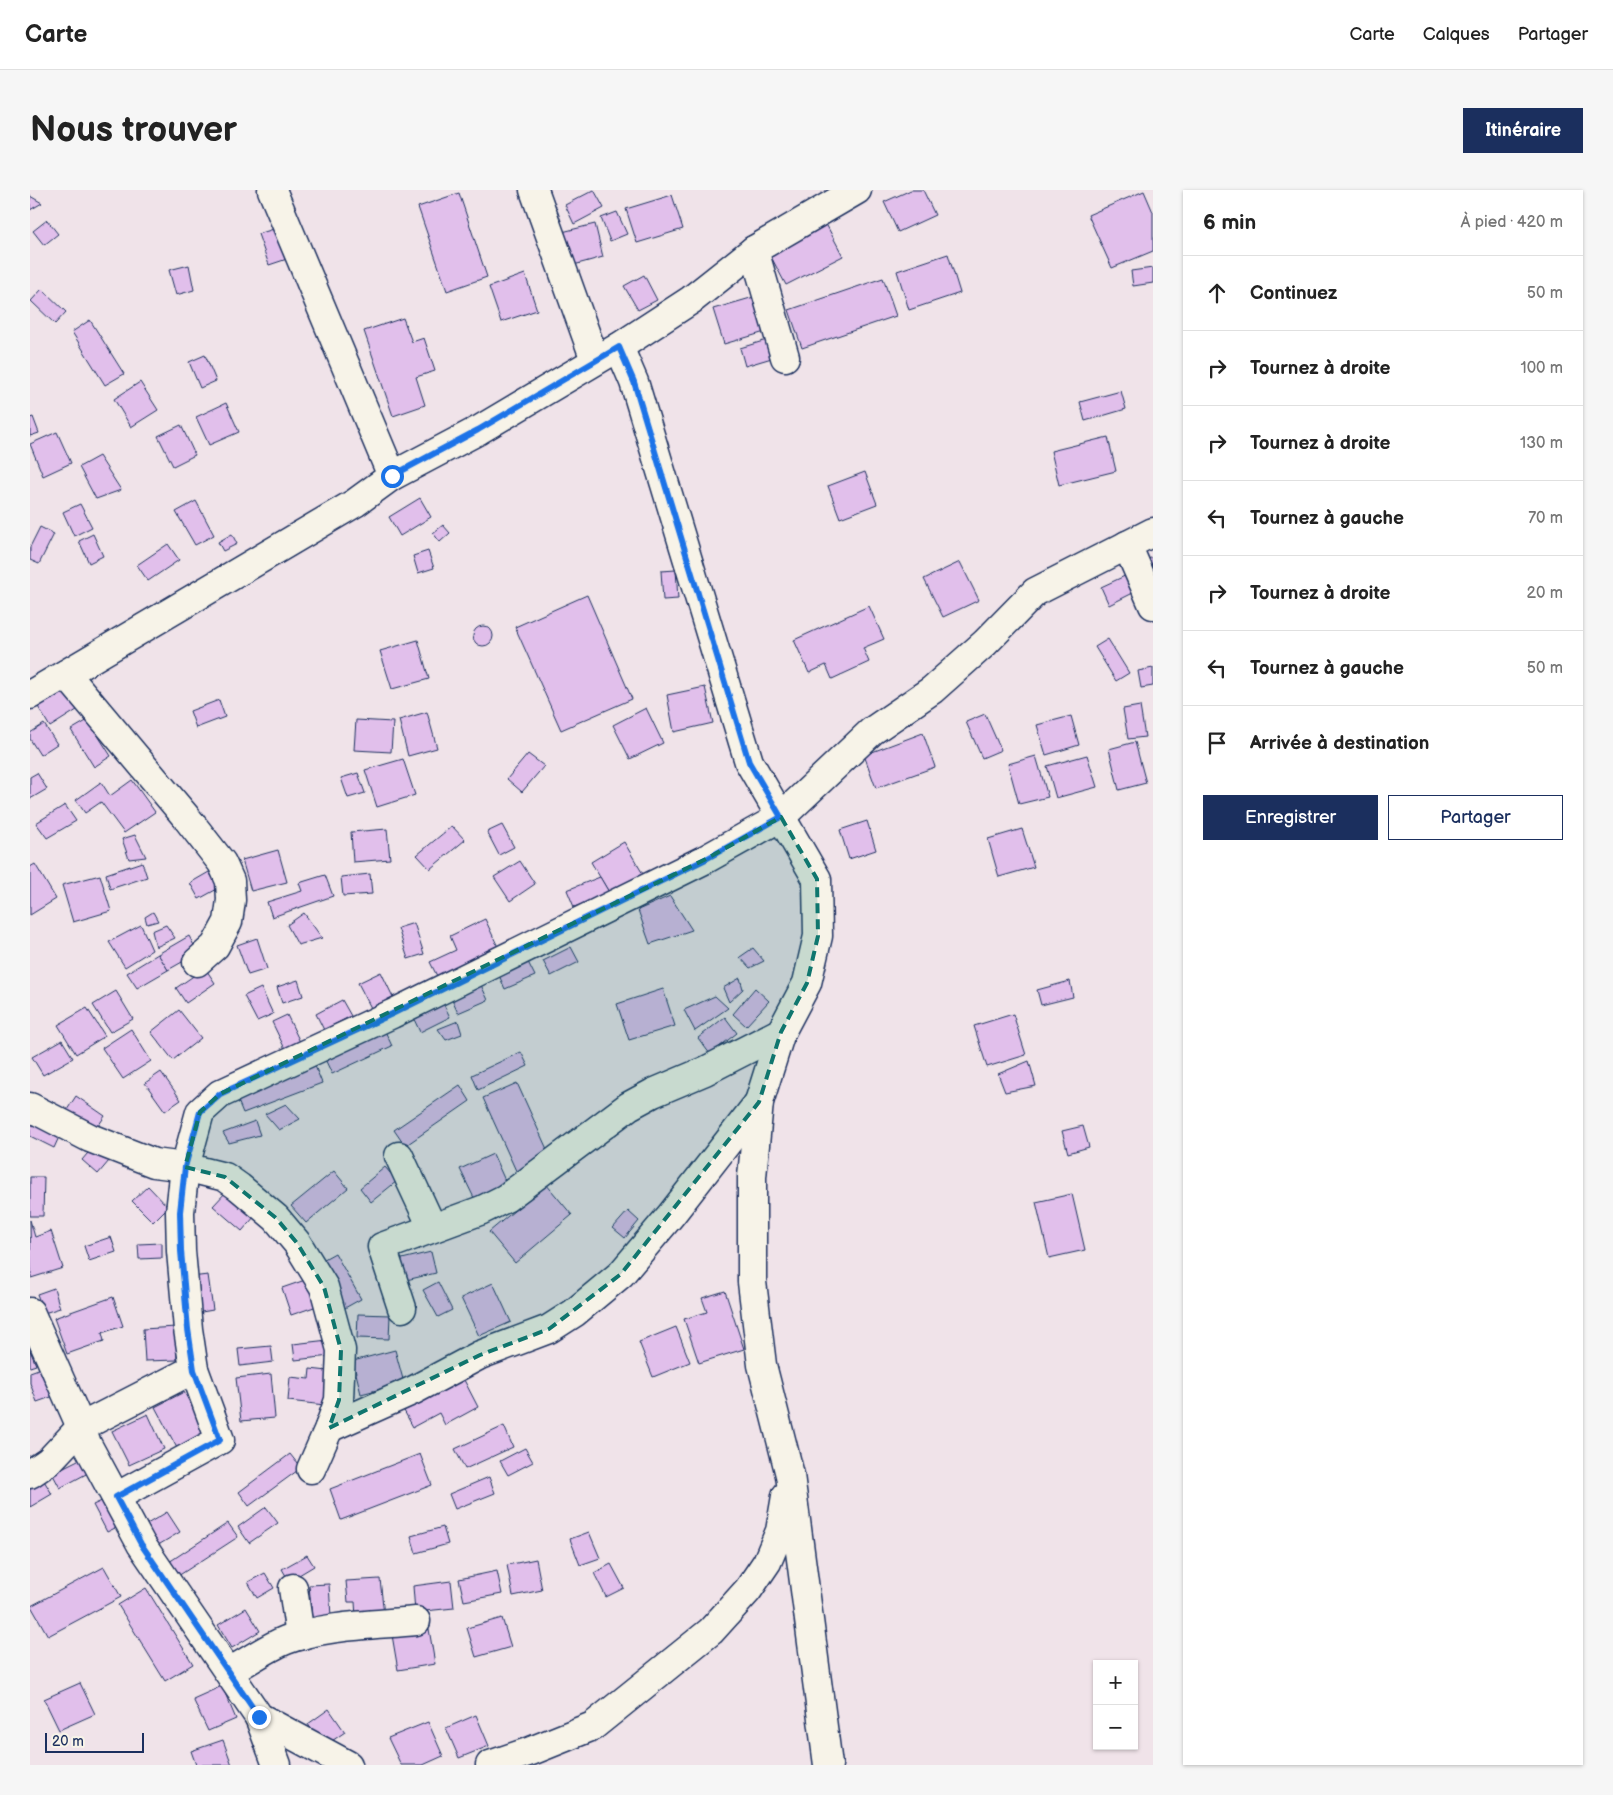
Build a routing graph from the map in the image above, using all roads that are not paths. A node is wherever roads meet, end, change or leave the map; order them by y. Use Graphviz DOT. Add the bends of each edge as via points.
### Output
graph roads {
  1 [pos="272,190"];
  2 [pos="534,190"];
  3 [pos="844,194"];
  4 [pos="754,250"];
  5 [pos="619,347"];
  6 [pos="785,357"];
  7 [pos="595,360"];
  8 [pos="392,476"];
  9 [pos="1153,532"];
  10 [pos="1127,546"];
  11 [pos="1153,605"];
  12 [pos="66,674"];
  13 [pos="30,695"];
  14 [pos="781,817"];
  15 [pos="197,962"];
  16 [pos="781,1032"];
  17 [pos="759,1102"];
  18 [pos="30,1107"];
  19 [pos="399,1156"];
  20 [pos="185,1167"];
  21 [pos="432,1227"];
  22 [pos="402,1308"];
  23 [pos="30,1312"];
  24 [pos="194,1370"];
  25 [pos="81,1427"];
  26 [pos="329,1428"];
  27 [pos="311,1469"];
  28 [pos="30,1474"];
  29 [pos="790,1475"];
  30 [pos="116,1497"];
  31 [pos="293,1588"];
  32 [pos="416,1621"];
  33 [pos="300,1636"];
  34 [pos="229,1672"];
  35 [pos="259,1717"];
  36 [pos="277,1765"];
  37 [pos="348,1765"];
  38 [pos="490,1765"];
  39 [pos="828,1765"];
  1 -- 8 [label="street"];
  2 -- 7 [label="street"];
  3 -- 4 [label="street"];
  4 -- 5 [label="street" via="691,300"];
  4 -- 6 [label="street"];
  5 -- 7 [label="street"];
  5 -- 14 [label="street" via="634,382 749,762"];
  7 -- 8 [label="street" via="478,430"];
  8 -- 12 [label="street" via="355,503"];
  9 -- 10 [label="street"];
  10 -- 11 [label="street"];
  10 -- 14 [label="street" via="1035,592 932,690 872,730"];
  12 -- 13 [label="street"];
  12 -- 15 [label="street" via="186,817 222,863 230,880 228,922 215,946"];
  14 -- 16 [label="street" via="817,879 818,936 806,983"];
  14 -- 20 [label="street" via="706,859 392,1014 220,1094 200,1112"];
  16 -- 17 [label="street"];
  16 -- 21 [label="street" via="629,1106 506,1198"];
  17 -- 26 [label="street" via="621,1274 574,1313 549,1330 480,1355 414,1390"];
  17 -- 29 [label="street" via="752,1177 752,1282 762,1364"];
  18 -- 20 [label="street" via="90,1138 154,1162"];
  19 -- 21 [label="street"];
  20 -- 24 [label="street" via="180,1212 181,1251"];
  20 -- 26 [label="street" via="225,1177 276,1218 297,1243 324,1287 341,1350 339,1400"];
  21 -- 22 [label="street" via="382,1247"];
  23 -- 25 [label="street"];
  24 -- 25 [label="street"];
  24 -- 30 [label="street" via="220,1440"];
  25 -- 28 [label="street" via="49,1461"];
  25 -- 30 [label="street"];
  26 -- 27 [label="street"];
  29 -- 38 [label="street" via="780,1531 767,1562 748,1590 711,1631 593,1726"];
  29 -- 39 [label="street"];
  30 -- 34 [label="street" via="141,1544"];
  31 -- 33 [label="street"];
  32 -- 33 [label="street" via="319,1631"];
  33 -- 34 [label="street" via="285,1640"];
  34 -- 35 [label="street"];
  35 -- 36 [label="street"];
  35 -- 37 [label="street"];
}
